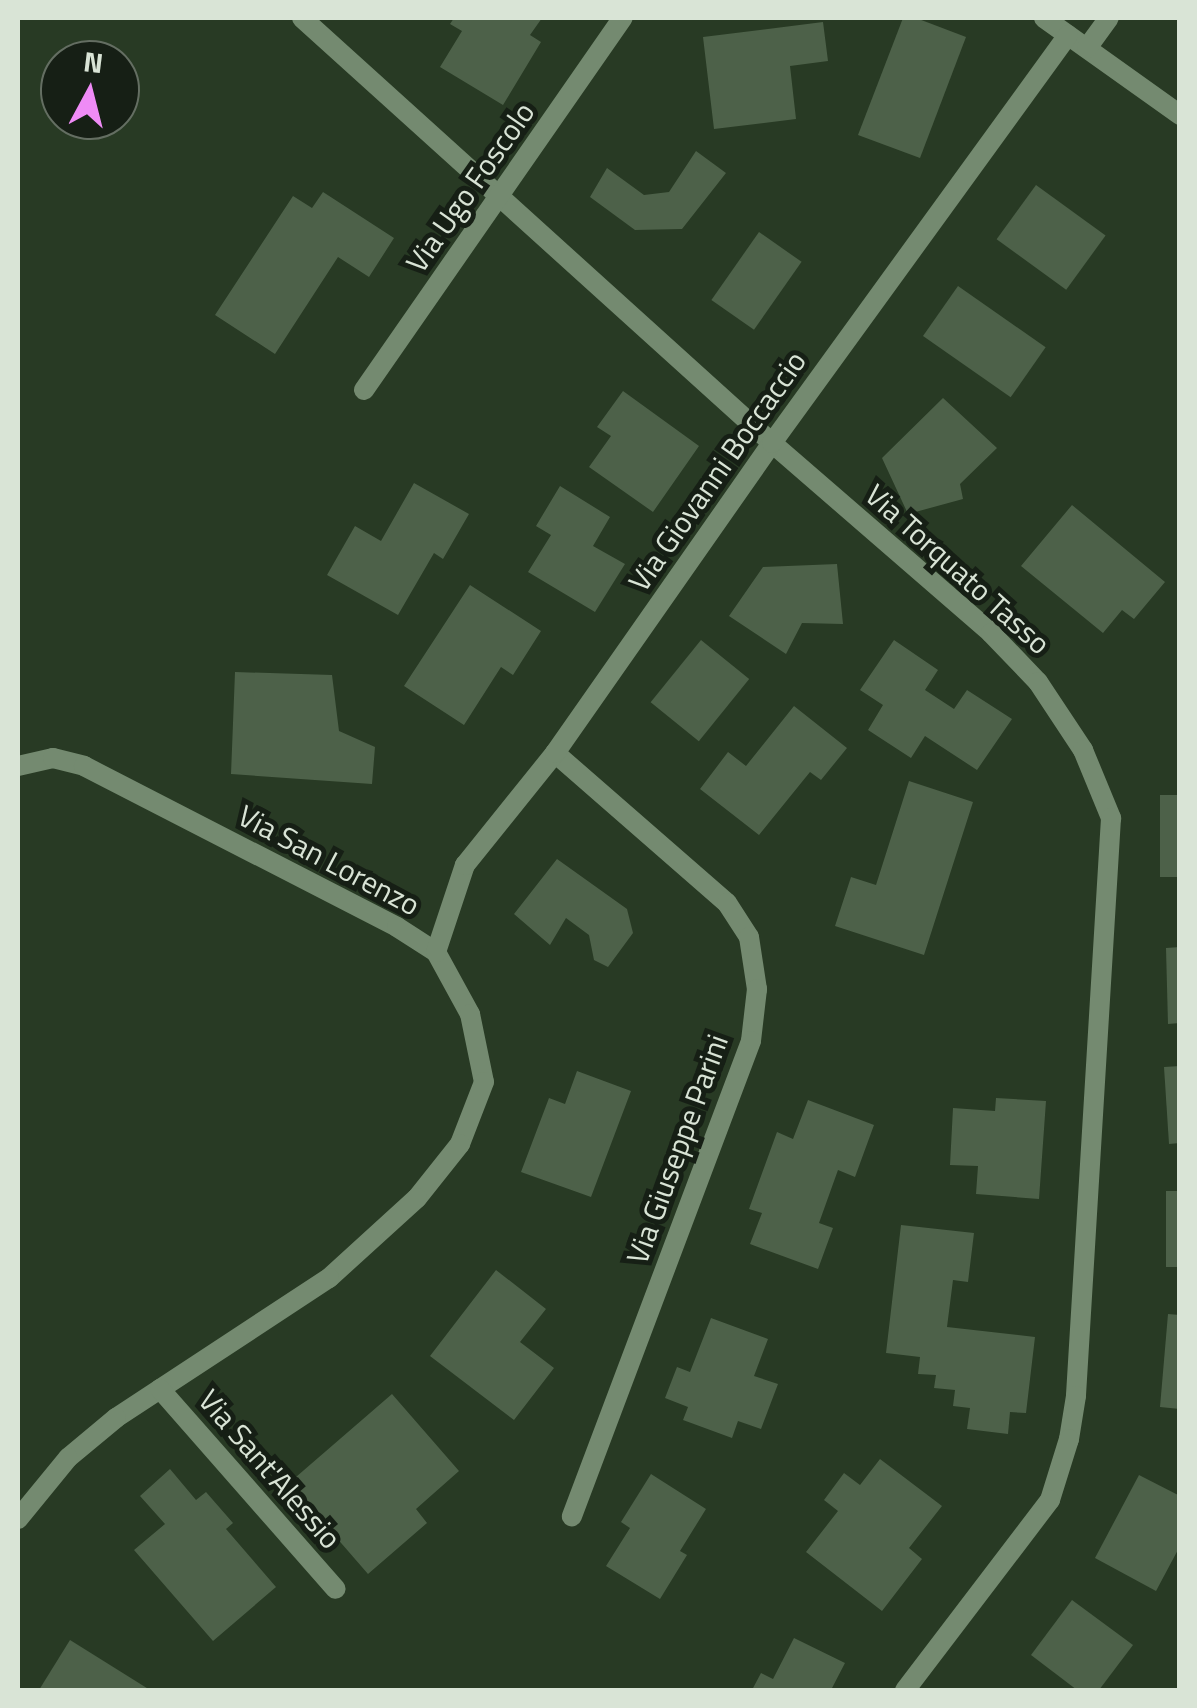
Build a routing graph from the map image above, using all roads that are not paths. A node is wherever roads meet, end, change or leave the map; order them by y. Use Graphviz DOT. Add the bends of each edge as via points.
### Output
graph roads {
  1 [pos="302,18"];
  2 [pos="624,18"];
  3 [pos="1044,18"];
  4 [pos="1109,18"];
  5 [pos="1068,35"];
  6 [pos="1087,48"];
  7 [pos="1180,115"];
  8 [pos="501,198"];
  9 [pos="364,390"];
  10 [pos="772,443"];
  11 [pos="555,753"];
  12 [pos="18,766"];
  13 [pos="436,952"];
  14 [pos="160,1389"];
  15 [pos="572,1516"];
  16 [pos="18,1518"];
  17 [pos="336,1588"];
  18 [pos="904,1690"];
  1 -- 8 [label="street, Via Torquato Tasso"];
  2 -- 8 [label="street, Via Ugo Foscolo"];
  3 -- 5 [label="street"];
  4 -- 6 [label="street"];
  5 -- 6 [label="street"];
  5 -- 10 [label="street, Via Giovanni Boccaccio"];
  6 -- 7 [label="street"];
  8 -- 9 [label="street, Via Ugo Foscolo"];
  8 -- 10 [label="street, Via Torquato Tasso"];
  10 -- 11 [label="street, Via Giovanni Boccaccio"];
  10 -- 18 [label="street, Via Torquato Tasso" via="991,633 1038,682 1083,750 1112,818 1069,1440 1050,1500"];
  11 -- 13 [label="street, Via Giovanni Boccaccio" via="466,865"];
  11 -- 15 [label="street, Via Giuseppe Parini" via="727,903 749,938 757,989 751,1041"];
  12 -- 13 [label="street, Via San Lorenzo" via="53,758 84,766"];
  13 -- 14 [label="street, Via San Lorenzo" via="470,1014 481,1050 484,1082 460,1144 417,1198 328,1278"];
  14 -- 16 [label="street, Via San Lorenzo" via="68,1458"];
  14 -- 17 [label="street, Via Sant'Alessio"];
}
